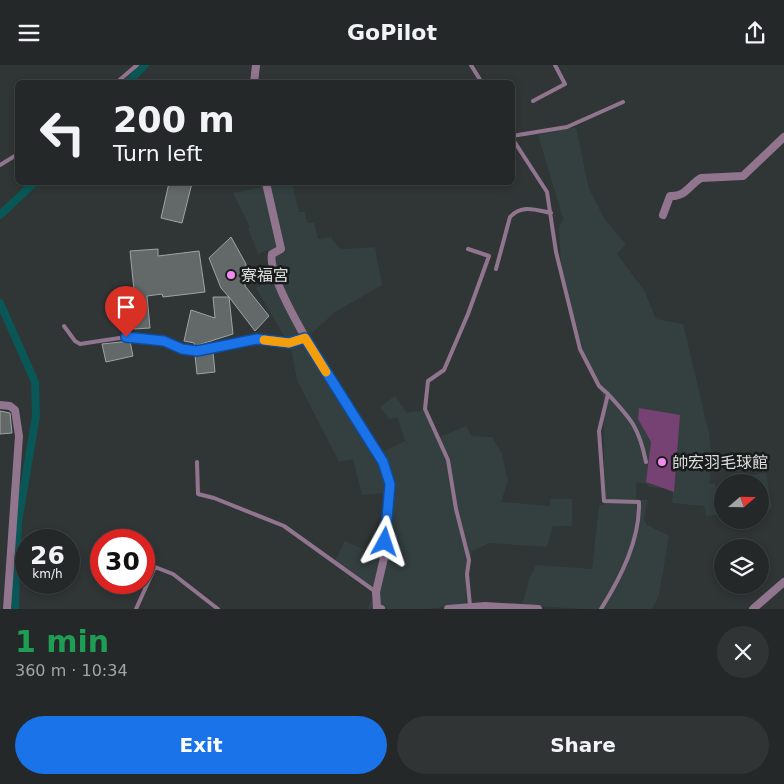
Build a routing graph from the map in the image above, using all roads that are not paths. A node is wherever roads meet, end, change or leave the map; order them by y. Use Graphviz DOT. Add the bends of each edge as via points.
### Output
graph roads {
  1 [pos="136,65"];
  2 [pos="256,65"];
  3 [pos="471,65"];
  4 [pos="555,65"];
  5 [pos="119,80"];
  6 [pos="254,80"];
  7 [pos="480,80"];
  8 [pos="533,101"];
  9 [pos="623,102"];
  10 [pos="515,136"];
  11 [pos="784,137"];
  12 [pos="515,142"];
  13 [pos="15,156"];
  14 [pos="0,165"];
  15 [pos="266,185"];
  16 [pos="551,213"];
  17 [pos="663,215"];
  18 [pos="468,249"];
  19 [pos="496,269"];
  20 [pos="64,326"];
  21 [pos="305,338"];
  22 [pos="608,393"];
  23 [pos="0,405"];
  24 [pos="197,462"];
  25 [pos="646,462"];
  26 [pos="784,582"];
  27 [pos="376,592"];
  28 [pos="469,608"];
  29 [pos="6,609"];
  30 [pos="136,609"];
  31 [pos="218,609"];
  32 [pos="378,609"];
  33 [pos="448,609"];
  34 [pos="538,609"];
  35 [pos="601,609"];
  36 [pos="753,609"];
  1 -- 5 [label="lane"];
  2 -- 6 [label="street"];
  3 -- 7 [label="lane"];
  4 -- 8 [label="lane" via="565,84"];
  9 -- 10 [label="lane" via="567,127"];
  11 -- 17 [label="street" via="743,175 701,178 688,191 670,196"];
  12 -- 16 [label="lane" via="547,192"];
  13 -- 14 [label="lane"];
  15 -- 21 [label="street" via="281,249 272,255 271,264"];
  16 -- 19 [label="lane" via="528,208 510,217"];
  16 -- 22 [label="lane" via="556,252 580,349 599,386"];
  18 -- 28 [label="lane" via="488,257 444,371 428,381 425,409 448,461 469,560"];
  20 -- 21 [label="lane" via="80,344 126,337 164,341 197,351 257,339 289,343"];
  21 -- 27 [label="street" via="383,462 390,484 384,558"];
  22 -- 25 [label="lane" via="634,422 642,439"];
  22 -- 35 [label="lane" via="599,431 604,501 639,502 639,518 621,576"];
  23 -- 29 [label="street" via="15,410 19,436"];
  24 -- 27 [label="lane" via="198,494 284,526"];
  26 -- 36 [label="street"];
  27 -- 32 [label="street"];
  28 -- 33 [label="street"];
  28 -- 34 [label="street"];
  30 -- 31 [label="lane" via="155,567 173,574"];
}
